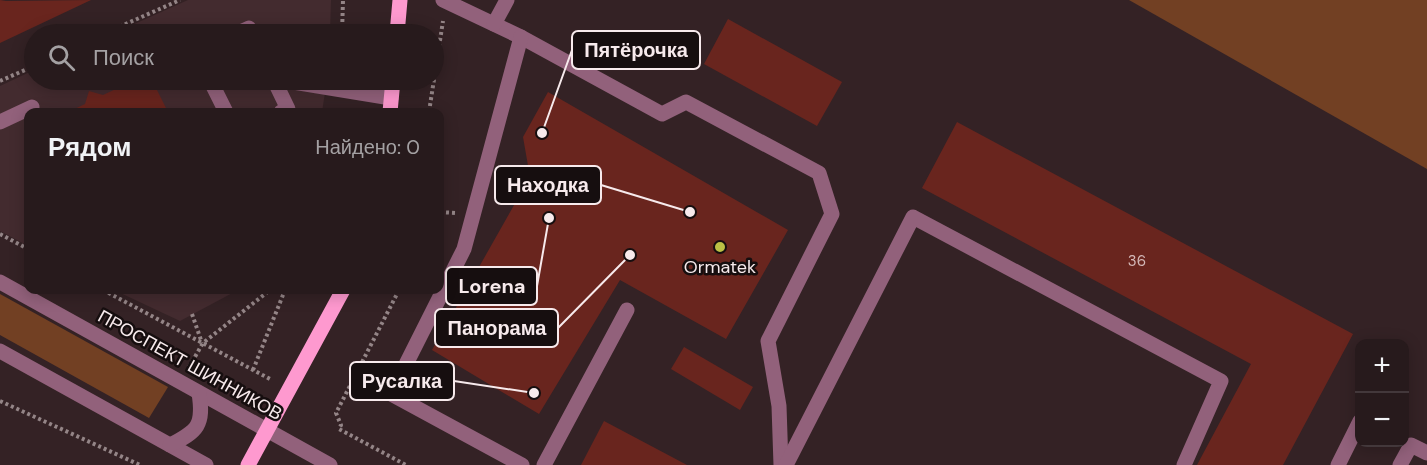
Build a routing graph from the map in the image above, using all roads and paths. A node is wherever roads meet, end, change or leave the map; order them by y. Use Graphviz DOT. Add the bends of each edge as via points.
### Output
graph roads {
  1 [pos="180,0"];
  2 [pos="343,0"];
  3 [pos="400,0"];
  4 [pos="507,0"];
  5 [pos="445,1"];
  6 [pos="126,24"];
  7 [pos="342,24"];
  8 [pos="398,24"];
  9 [pos="442,24"];
  10 [pos="494,24"];
  11 [pos="521,37"];
  12 [pos="24,70"];
  13 [pos="0,81"];
  14 [pos="215,90"];
  15 [pos="279,90"];
  16 [pos="324,90"];
  17 [pos="392,90"];
  18 [pos="432,90"];
  19 [pos="391,105"];
  20 [pos="224,108"];
  21 [pos="288,108"];
  22 [pos="430,108"];
  23 [pos="24,111"];
  24 [pos="0,122"];
  25 [pos="0,234"];
  26 [pos="24,247"];
  27 [pos="0,282"];
  28 [pos="444,289"];
  29 [pos="110,294"];
  30 [pos="265,294"];
  31 [pos="283,294"];
  32 [pos="341,294"];
  33 [pos="397,294"];
  34 [pos="441,294"];
  35 [pos="627,310"];
  36 [pos="192,314"];
  37 [pos="202,344"];
  38 [pos="0,352"];
  39 [pos="188,369"];
  40 [pos="253,370"];
  41 [pos="270,379"];
  42 [pos="199,393"];
  43 [pos="0,401"];
  44 [pos="1355,429"];
  45 [pos="267,430"];
  46 [pos="170,445"];
  47 [pos="1427,453"];
  48 [pos="140,465"];
  49 [pos="206,465"];
  50 [pos="248,465"];
  51 [pos="330,465"];
  52 [pos="406,465"];
  53 [pos="522,465"];
  54 [pos="544,465"];
  55 [pos="781,465"];
  56 [pos="786,465"];
  57 [pos="1184,465"];
  58 [pos="1338,465"];
  59 [pos="1400,465"];
  1 -- 6 [label="path"];
  2 -- 7 [label="path"];
  3 -- 8 [label="main road"];
  4 -- 10 [label="street"];
  5 -- 9 [label="path"];
  5 -- 10 [label="street"];
  10 -- 11 [label="street"];
  11 -- 28 [label="street" via="464,249"];
  11 -- 55 [label="street" via="662,114 686,102 819,173 832,214 768,341 779,406"];
  12 -- 13 [label="path"];
  14 -- 20 [label="street"];
  15 -- 21 [label="street"];
  16 -- 19 [label="street"];
  17 -- 19 [label="main road"];
  18 -- 22 [label="path"];
  23 -- 24 [label="street"];
  25 -- 26 [label="path"];
  27 -- 42 [label="street, ПРОСПЕКТ ШИННИКОВ"];
  29 -- 37 [label="path"];
  30 -- 37 [label="path"];
  31 -- 40 [label="path"];
  32 -- 45 [label="main road"];
  33 -- 52 [label="path" via="336,413 339,429"];
  34 -- 53 [label="street" via="391,394"];
  35 -- 54 [label="street"];
  36 -- 37 [label="path"];
  37 -- 39 [label="path"];
  37 -- 40 [label="path"];
  38 -- 46 [label="street"];
  40 -- 41 [label="path"];
  42 -- 45 [label="street, ПРОСПЕКТ ШИННИКОВ"];
  42 -- 46 [label="street" via="202,413 191,434"];
  43 -- 48 [label="path"];
  44 -- 58 [label="street"];
  45 -- 50 [label="main road"];
  45 -- 51 [label="street, ПРОСПЕКТ ШИННИКОВ"];
  46 -- 49 [label="street"];
  47 -- 59 [label="street" via="1411,445"];
  56 -- 57 [label="street" via="913,217 1221,381"];
}
